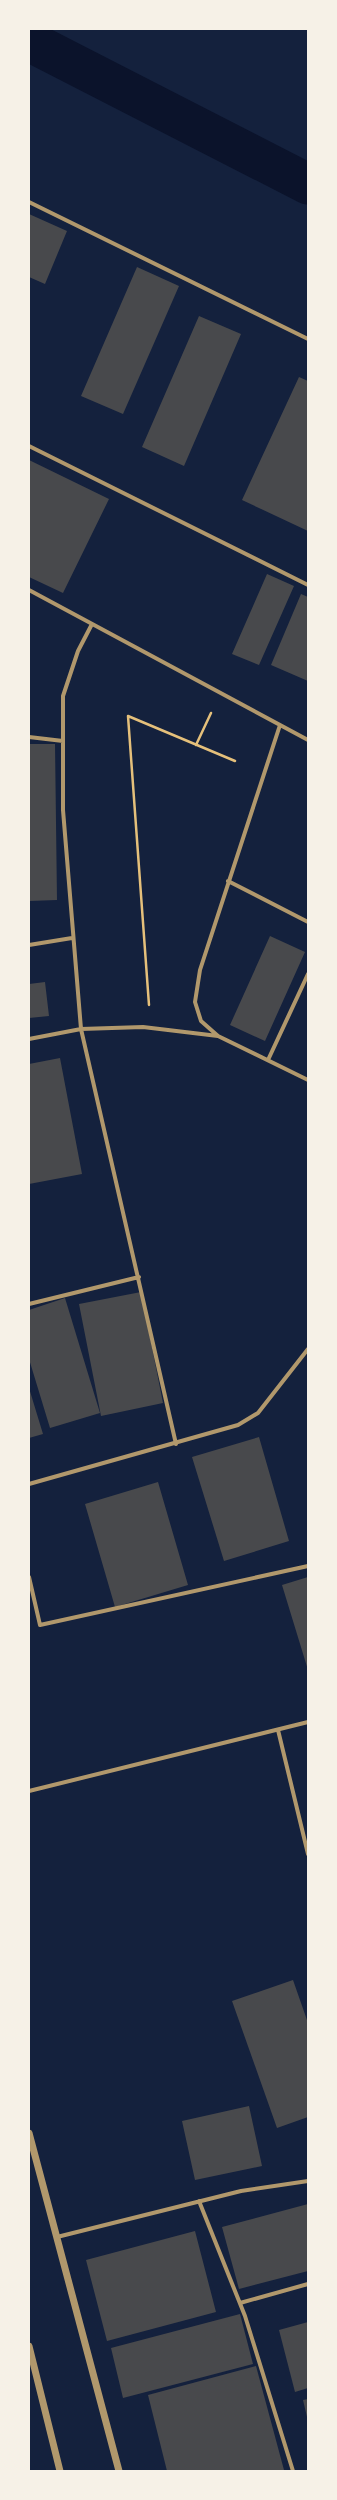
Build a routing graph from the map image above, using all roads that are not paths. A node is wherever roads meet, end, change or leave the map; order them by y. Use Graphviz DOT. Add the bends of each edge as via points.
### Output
graph roads {
  1 [pos="29,202"];
  2 [pos="308,339"];
  3 [pos="29,446"];
  4 [pos="308,585"];
  5 [pos="29,590"];
  6 [pos="92,624"];
  7 [pos="280,725"];
  8 [pos="29,737"];
  9 [pos="63,740"];
  10 [pos="308,740"];
  11 [pos="228,881"];
  12 [pos="308,922"];
  13 [pos="72,938"];
  14 [pos="29,945"];
  15 [pos="308,974"];
  16 [pos="81,1029"];
  17 [pos="218,1036"];
  18 [pos="29,1039"];
  19 [pos="268,1060"];
  20 [pos="308,1080"];
  21 [pos="139,1277"];
  22 [pos="29,1304"];
  23 [pos="308,1349"];
  24 [pos="176,1444"];
  25 [pos="29,1484"];
  26 [pos="308,1566"];
  27 [pos="29,1577"];
  28 [pos="308,1722"];
  29 [pos="278,1730"];
  30 [pos="29,1791"];
  31 [pos="308,1854"];
  32 [pos="29,2133"];
  33 [pos="308,2181"];
  34 [pos="199,2201"];
  35 [pos="56,2237"];
  36 [pos="308,2284"];
  37 [pos="240,2303"];
  38 [pos="29,2346"];
  39 [pos="60,2471"];
  40 [pos="119,2471"];
  41 [pos="292,2471"];
  1 -- 2 [label="street"];
  3 -- 4 [label="street"];
  5 -- 6 [label="street"];
  6 -- 7 [label="street"];
  6 -- 9 [label="street" via="78,651 63,696"];
  7 -- 10 [label="street"];
  7 -- 11 [label="street"];
  8 -- 9 [label="street"];
  9 -- 13 [label="street" via="63,810"];
  11 -- 12 [label="street"];
  11 -- 17 [label="street" via="200,970 194,1002 201,1021"];
  13 -- 14 [label="street"];
  13 -- 16 [label="street"];
  15 -- 19 [label="street"];
  16 -- 17 [label="street" via="143,1027"];
  16 -- 18 [label="street"];
  16 -- 21 [label="street"];
  17 -- 19 [label="street"];
  19 -- 20 [label="street"];
  21 -- 22 [label="street"];
  21 -- 24 [label="street"];
  23 -- 24 [label="street" via="258,1413 225,1430"];
  24 -- 25 [label="street"];
  26 -- 27 [label="street" via="40,1625"];
  28 -- 29 [label="street"];
  29 -- 30 [label="street"];
  29 -- 31 [label="street"];
  32 -- 35 [label="street"];
  33 -- 34 [label="street"];
  34 -- 35 [label="street"];
  34 -- 37 [label="street"];
  35 -- 40 [label="street"];
  36 -- 37 [label="street"];
  37 -- 41 [label="street"];
  38 -- 39 [label="street"];
}
